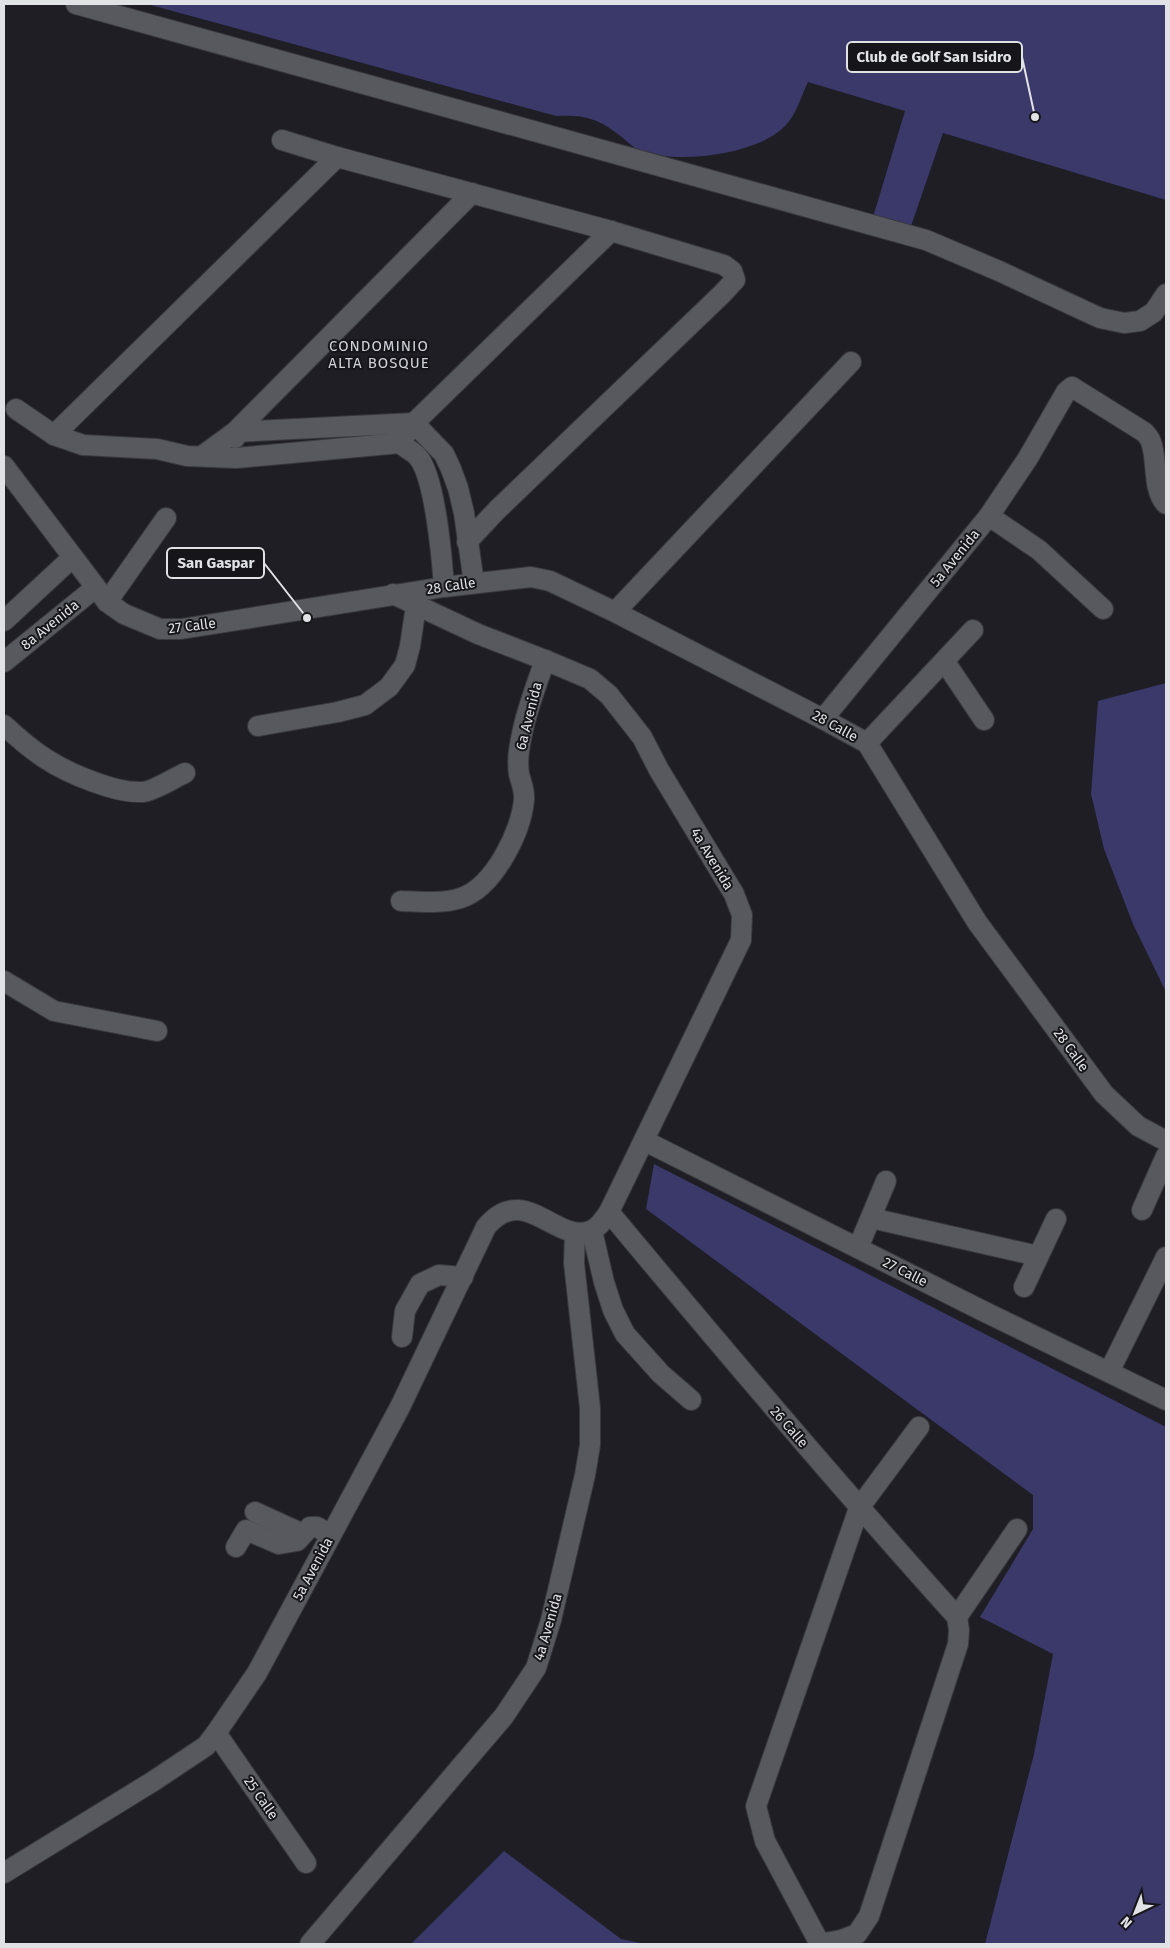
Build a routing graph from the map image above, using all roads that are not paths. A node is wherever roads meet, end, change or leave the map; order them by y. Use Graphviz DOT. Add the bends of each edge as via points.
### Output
graph roads {
  1 [pos="76,4"];
  2 [pos="282,140"];
  3 [pos="337,157"];
  4 [pos="472,192"];
  5 [pos="611,231"];
  6 [pos="1166,294"];
  7 [pos="851,362"];
  8 [pos="16,409"];
  9 [pos="414,423"];
  10 [pos="234,432"];
  11 [pos="54,435"];
  12 [pos="400,443"];
  13 [pos="202,456"];
  14 [pos="236,458"];
  15 [pos="4,466"];
  16 [pos="1166,504"];
  17 [pos="989,516"];
  18 [pos="166,518"];
  19 [pos="467,542"];
  20 [pos="73,557"];
  21 [pos="474,583"];
  22 [pos="444,587"];
  23 [pos="393,594"];
  24 [pos="101,595"];
  25 [pos="416,606"];
  26 [pos="1103,609"];
  27 [pos="615,612"];
  28 [pos="4,621"];
  29 [pos="973,630"];
  30 [pos="545,660"];
  31 [pos="4,662"];
  32 [pos="945,662"];
  33 [pos="823,719"];
  34 [pos="984,720"];
  35 [pos="4,725"];
  36 [pos="258,726"];
  37 [pos="867,743"];
  38 [pos="184,773"];
  39 [pos="401,901"];
  40 [pos="4,981"];
  41 [pos="157,1031"];
  42 [pos="645,1141"];
  43 [pos="1166,1141"];
  44 [pos="1166,1156"];
  45 [pos="886,1181"];
  46 [pos="1142,1210"];
  47 [pos="610,1212"];
  48 [pos="870,1218"];
  49 [pos="1056,1219"];
  50 [pos="583,1232"];
  51 [pos="858,1248"];
  52 [pos="1038,1256"];
  53 [pos="1166,1257"];
  54 [pos="463,1277"];
  55 [pos="1024,1287"];
  56 [pos="402,1337"];
  57 [pos="1109,1372"];
  58 [pos="691,1400"];
  59 [pos="1166,1400"];
  60 [pos="919,1427"];
  61 [pos="859,1508"];
  62 [pos="1017,1529"];
  63 [pos="303,1534"];
  64 [pos="331,1535"];
  65 [pos="957,1617"];
  66 [pos="216,1733"];
  67 [pos="306,1863"];
  68 [pos="4,1873"];
  69 [pos="310,1944"];
  70 [pos="820,1944"];
  1 -- 6 [label="street" via="926,240 1100,318 1124,323 1140,321 1154,312"];
  2 -- 3 [label="street"];
  3 -- 4 [label="street"];
  3 -- 11 [label="street"];
  4 -- 5 [label="street"];
  4 -- 10 [label="street"];
  5 -- 9 [label="street"];
  5 -- 19 [label="street" via="724,265 735,280"];
  7 -- 27 [label="street"];
  8 -- 11 [label="street"];
  9 -- 10 [label="street"];
  9 -- 12 [label="street"];
  9 -- 19 [label="street" via="444,454 458,488"];
  10 -- 13 [label="street"];
  10 -- 14 [label="street"];
  11 -- 13 [label="street" via="83,444"];
  12 -- 14 [label="street"];
  12 -- 22 [label="street" via="418,457 426,470 439,535"];
  13 -- 14 [label="street"];
  15 -- 20 [label="street, 27 Calle"];
  16 -- 17 [label="street, 5a Avenida" via="1160,491 1151,442 1144,432 1072,387"];
  17 -- 26 [label="street" via="1039,550"];
  17 -- 33 [label="street, 5a Avenida"];
  18 -- 24 [label="street, 8a Avenida"];
  19 -- 21 [label="street"];
  20 -- 24 [label="street, 27 Calle"];
  20 -- 28 [label="street"];
  21 -- 22 [label="street, 28 Calle"];
  21 -- 27 [label="street, 28 Calle" via="531,577 550,581"];
  22 -- 23 [label="street, 28 Calle"];
  23 -- 24 [label="street, 27 Calle" via="160,630 124,614"];
  23 -- 25 [label="street, 4a Avenida"];
  24 -- 31 [label="street, 8a Avenida"];
  25 -- 30 [label="street, 4a Avenida"];
  25 -- 36 [label="street" via="405,665 389,687 371,701 338,712"];
  27 -- 33 [label="street, 28 Calle"];
  29 -- 32 [label="street"];
  30 -- 39 [label="street, 6a Avenida" via="519,751 519,772 525,798 518,828 506,853 487,882 462,898 432,902"];
  30 -- 42 [label="street, 4a Avenida" via="590,679 621,708 642,737 734,894 742,915 741,940"];
  32 -- 34 [label="street"];
  32 -- 37 [label="street"];
  33 -- 37 [label="street, 28 Calle"];
  35 -- 38 [label="street" via="50,763 106,787 125,792 145,792"];
  37 -- 43 [label="street, 28 Calle" via="977,922 1104,1094 1138,1126"];
  40 -- 41 [label="street" via="54,1011"];
  42 -- 47 [label="street, 4a Avenida"];
  42 -- 51 [label="street, 27 Calle"];
  44 -- 46 [label="street"];
  45 -- 48 [label="street"];
  47 -- 50 [label="street, 4a Avenida" via="600,1224"];
  47 -- 61 [label="street, 26 Calle"];
  48 -- 51 [label="street"];
  48 -- 52 [label="street"];
  49 -- 52 [label="street"];
  50 -- 54 [label="street, 5a Avenida" via="519,1210 506,1212 498,1215 484,1230"];
  50 -- 58 [label="street" via="625,1334 661,1374"];
  50 -- 69 [label="street, 4a Avenida" via="574,1263 590,1408 590,1445 551,1620 536,1668 504,1716"];
  51 -- 57 [label="street, 27 Calle"];
  52 -- 55 [label="street"];
  53 -- 57 [label="street"];
  54 -- 56 [label="street" via="439,1276 420,1284 405,1311"];
  54 -- 64 [label="street, 5a Avenida" via="400,1407"];
  57 -- 59 [label="street, 27 Calle"];
  60 -- 61 [label="street"];
  61 -- 65 [label="street, 26 Calle"];
  61 -- 70 [label="street" via="756,1806 765,1841"];
  62 -- 65 [label="street"];
  63 -- 63 [label="street" via="258,1506 241,1539 279,1544 297,1541"];
  63 -- 64 [label="street" via="310,1527 318,1527"];
  64 -- 66 [label="street, 5a Avenida" via="257,1673"];
  65 -- 70 [label="street" via="958,1644 869,1916 857,1934"];
  66 -- 67 [label="street, 25 Calle"];
  66 -- 68 [label="street, 5a Avenida" via="206,1746 152,1782"];
}
